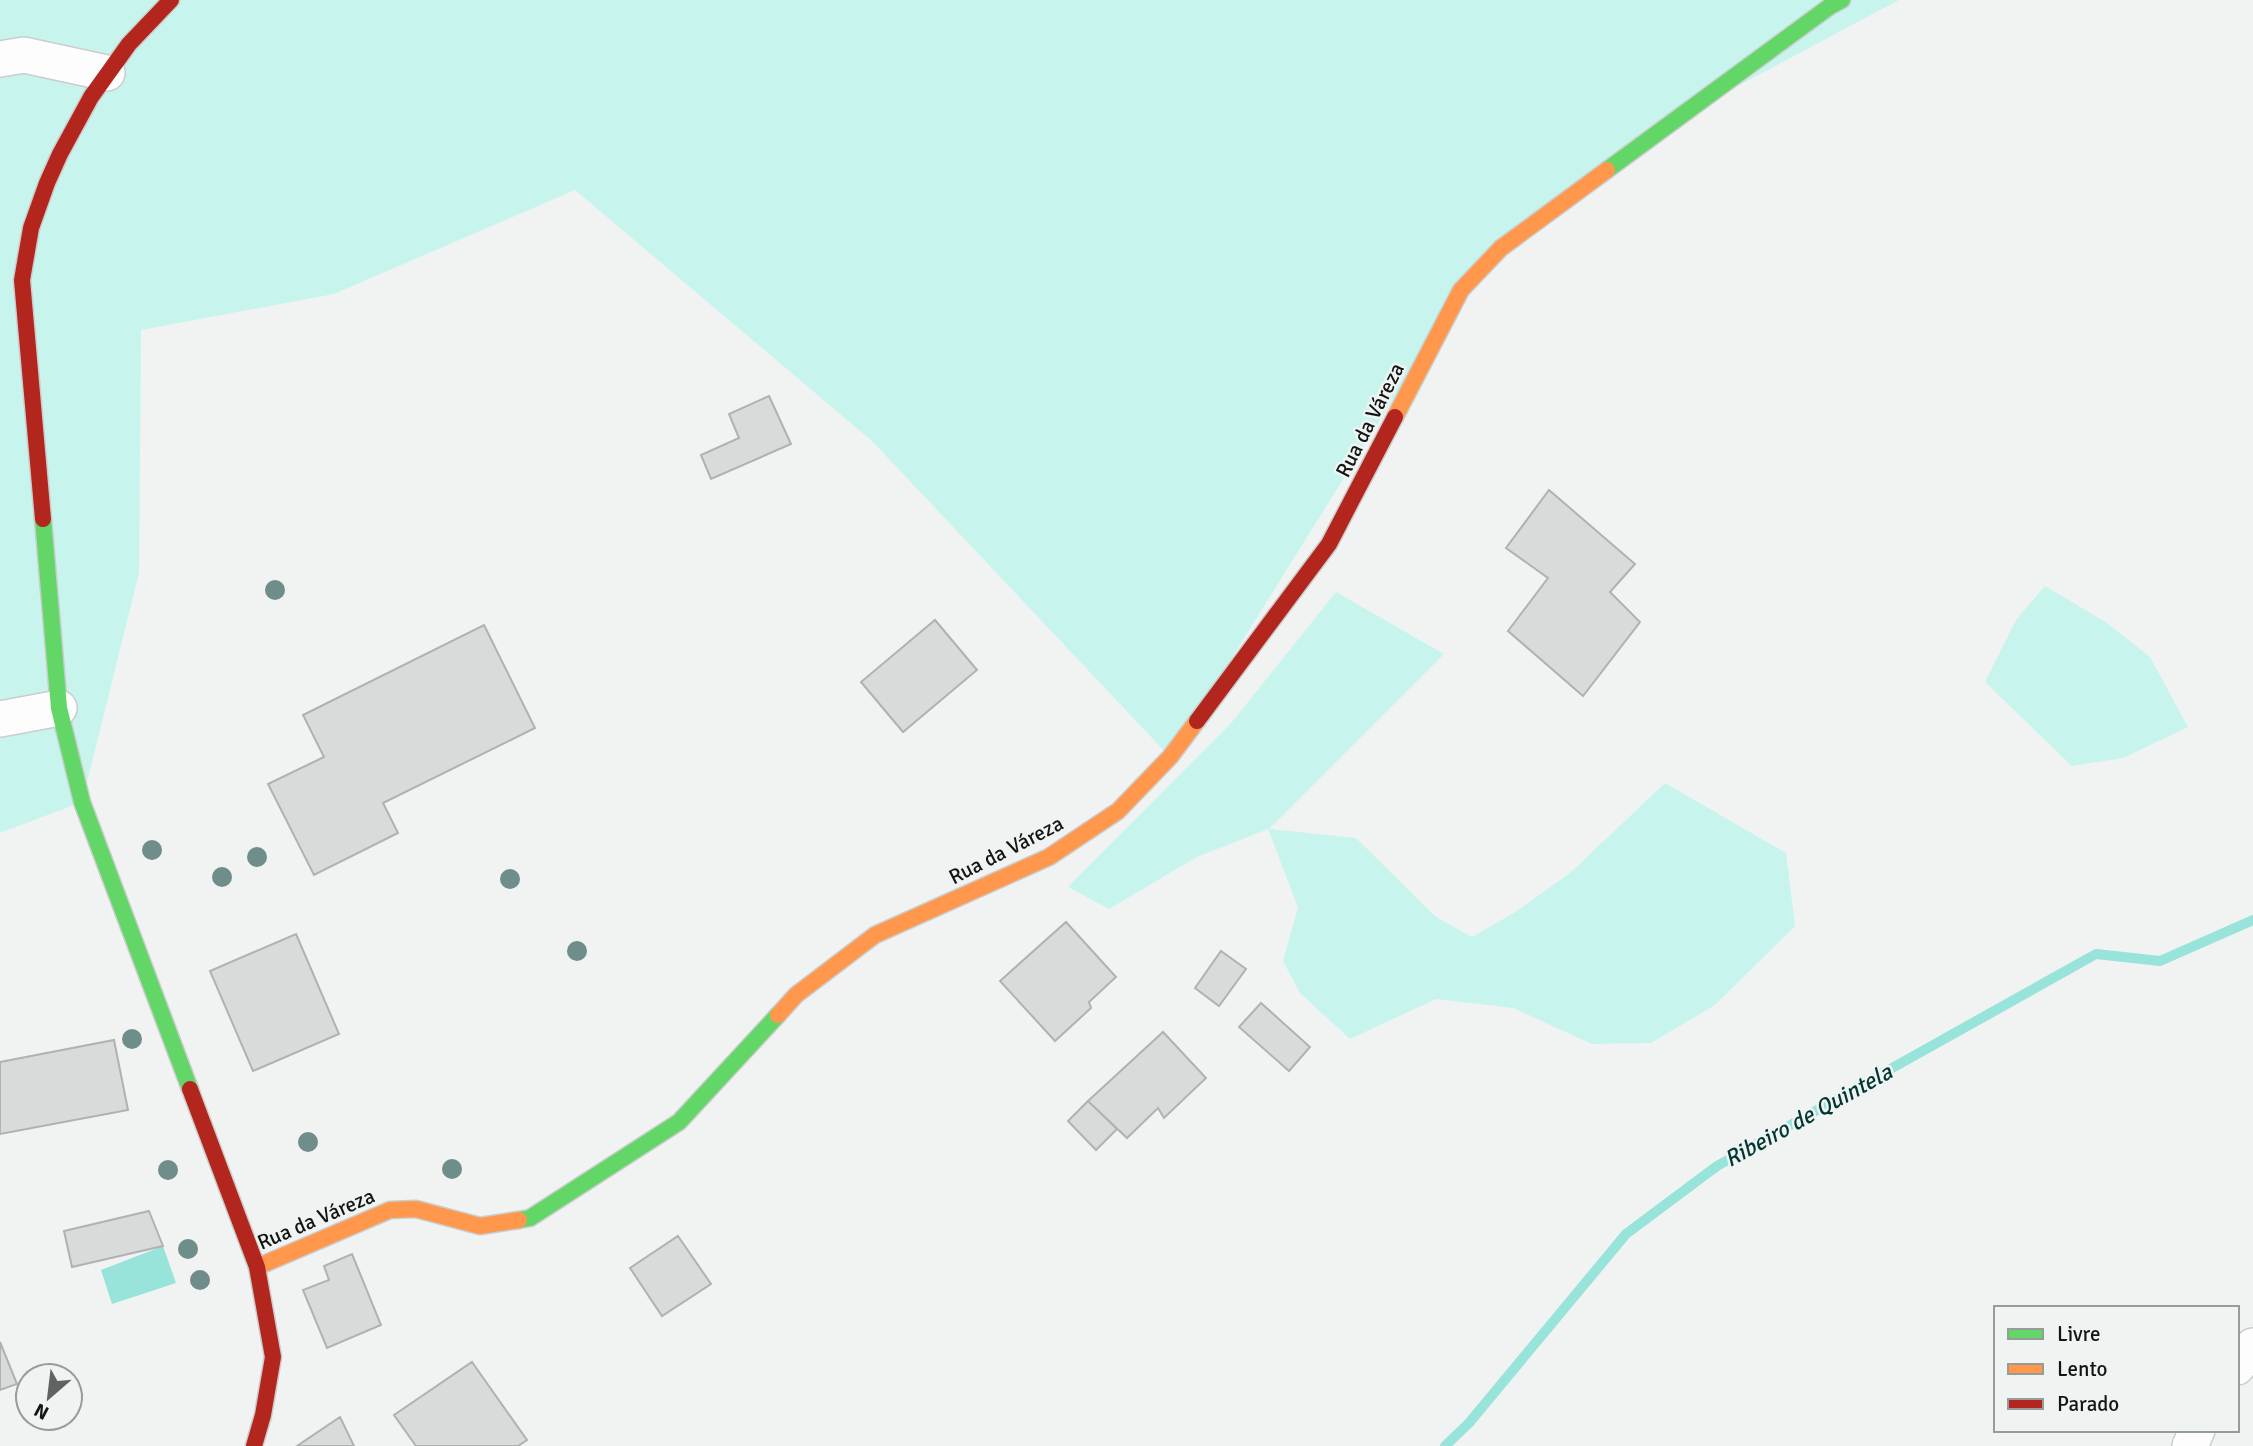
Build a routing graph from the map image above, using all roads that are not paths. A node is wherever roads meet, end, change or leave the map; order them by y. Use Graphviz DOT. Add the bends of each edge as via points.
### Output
graph roads {
  1 [pos="171,0"];
  2 [pos="1842,0"];
  3 [pos="0,59"];
  4 [pos="107,73"];
  5 [pos="59,708"];
  6 [pos="0,719"];
  7 [pos="257,1266"];
  8 [pos="2253,1346"];
  9 [pos="2239,1364"];
  10 [pos="254,1446"];
  1 -- 4 [label="street"];
  2 -- 7 [label="street, Rua da Váreza" via="1501,248 1461,290 1329,544 1170,757 1118,811 1049,856 875,935 796,995 679,1122 530,1218 480,1226 416,1209 390,1210"];
  3 -- 4 [label="street" via="24,55"];
  4 -- 5 [label="street" via="62,150 36,212 22,279"];
  5 -- 6 [label="street"];
  5 -- 7 [label="street" via="82,802"];
  7 -- 10 [label="street" via="273,1357"];
  8 -- 9 [label="street"];
}
